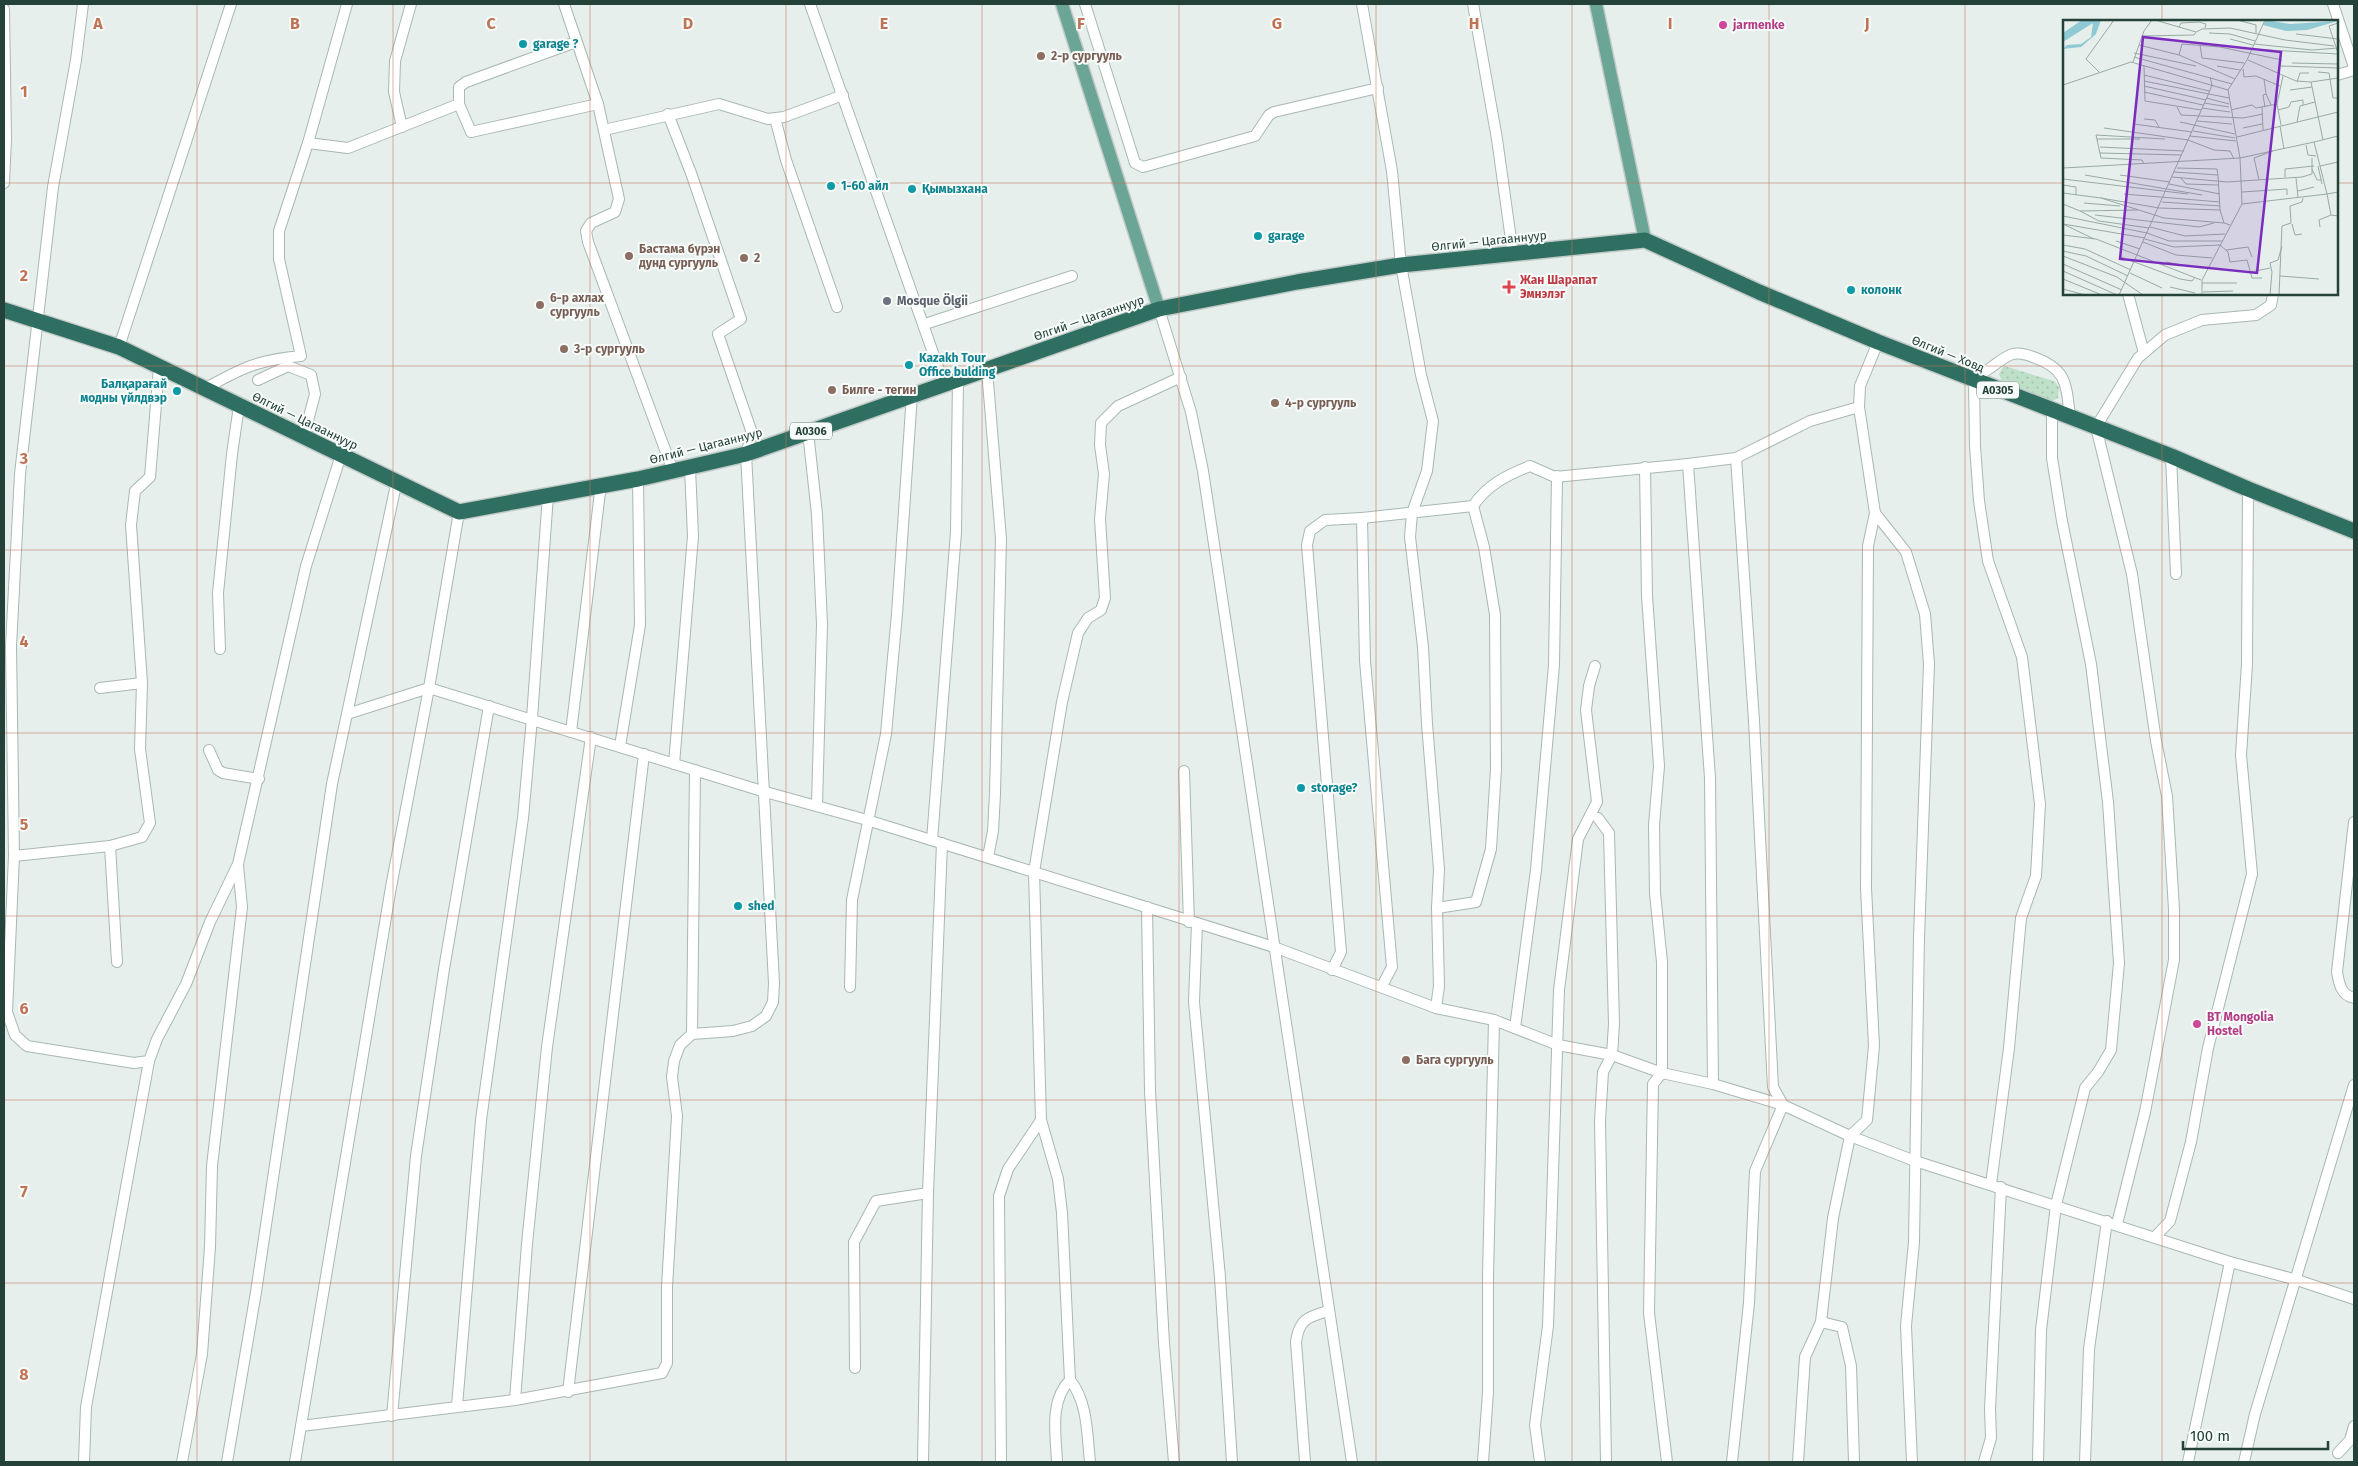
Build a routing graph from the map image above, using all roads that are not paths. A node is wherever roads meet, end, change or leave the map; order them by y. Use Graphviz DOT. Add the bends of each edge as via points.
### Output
graph roads {
  1 [pos="84,4"];
  2 [pos="231,4"];
  3 [pos="347,4"];
  4 [pos="411,4"];
  5 [pos="564,4"];
  6 [pos="810,4"];
  7 [pos="1062,4"];
  8 [pos="1085,4"];
  9 [pos="1362,4"];
  10 [pos="1473,4"];
  11 [pos="1596,4"];
  12 [pos="2333,4"];
  13 [pos="4,9"];
  14 [pos="576,42"];
  15 [pos="2354,69"];
  16 [pos="2338,75"];
  17 [pos="1378,88"];
  18 [pos="843,95"];
  19 [pos="459,104"];
  20 [pos="598,104"];
  21 [pos="668,114"];
  22 [pos="775,118"];
  23 [pos="402,127"];
  24 [pos="604,130"];
  25 [pos="308,143"];
  26 [pos="4,183"];
  27 [pos="1645,240"];
  28 [pos="1513,254"];
  29 [pos="1401,265"];
  30 [pos="1072,276"];
  31 [pos="2128,295"];
  32 [pos="2273,295"];
  33 [pos="837,307"];
  34 [pos="1159,309"];
  35 [pos="4,310"];
  36 [pos="36,321"];
  37 [pos="925,324"];
  38 [pos="1878,342"];
  39 [pos="119,347"];
  40 [pos="2144,353"];
  41 [pos="159,368"];
  42 [pos="987,370"];
  43 [pos="1180,377"];
  44 [pos="258,380"];
  45 [pos="1972,380"];
  46 [pos="951,382"];
  47 [pos="204,389"];
  48 [pos="912,394"];
  49 [pos="239,406"];
  50 [pos="1859,407"];
  51 [pos="2052,410"];
  52 [pos="2070,417"];
  53 [pos="2096,427"];
  54 [pos="305,432"];
  55 [pos="808,432"];
  56 [pos="746,454"];
  57 [pos="341,455"];
  58 [pos="2171,456"];
  59 [pos="1736,458"];
  60 [pos="1688,464"];
  61 [pos="1645,467"];
  62 [pos="690,468"];
  63 [pos="673,471"];
  64 [pos="1557,476"];
  65 [pos="638,479"];
  66 [pos="397,480"];
  67 [pos="601,484"];
  68 [pos="2248,489"];
  69 [pos="548,495"];
  70 [pos="1473,506"];
  71 [pos="459,512"];
  72 [pos="1412,513"];
  73 [pos="1875,513"];
  74 [pos="1362,518"];
  75 [pos="2354,531"];
  76 [pos="2176,574"];
  77 [pos="220,649"];
  78 [pos="1595,666"];
  79 [pos="142,683"];
  80 [pos="100,688"];
  81 [pos="429,688"];
  82 [pos="489,706"];
  83 [pos="347,714"];
  84 [pos="532,718"];
  85 [pos="571,732"];
  86 [pos="591,737"];
  87 [pos="620,746"];
  88 [pos="209,750"];
  89 [pos="644,754"];
  90 [pos="674,764"];
  91 [pos="695,770"];
  92 [pos="1184,770"];
  93 [pos="259,779"];
  94 [pos="762,791"];
  95 [pos="817,805"];
  96 [pos="1598,818"];
  97 [pos="867,820"];
  98 [pos="2354,822"];
  99 [pos="932,840"];
  100 [pos="942,843"];
  101 [pos="110,846"];
  102 [pos="14,856"];
  103 [pos="988,857"];
  104 [pos="238,864"];
  105 [pos="1034,872"];
  106 [pos="1147,907"];
  107 [pos="1437,908"];
  108 [pos="1193,922"];
  109 [pos="1274,946"];
  110 [pos="117,962"];
  111 [pos="1332,970"];
  112 [pos="1382,986"];
  113 [pos="850,987"];
  114 [pos="2354,998"];
  115 [pos="1436,1008"];
  116 [pos="1494,1020"];
  117 [pos="1515,1028"];
  118 [pos="692,1034"];
  119 [pos="1558,1045"];
  120 [pos="1612,1056"];
  121 [pos="149,1061"];
  122 [pos="1662,1073"];
  123 [pos="1713,1084"];
  124 [pos="2354,1085"];
  125 [pos="1783,1105"];
  126 [pos="1042,1120"];
  127 [pos="1850,1136"];
  128 [pos="1915,1161"];
  129 [pos="1996,1186"];
  130 [pos="928,1193"];
  131 [pos="2056,1205"];
  132 [pos="2112,1223"];
  133 [pos="2155,1237"];
  134 [pos="2230,1262"];
  135 [pos="2297,1280"];
  136 [pos="2354,1299"];
  137 [pos="1328,1311"];
  138 [pos="1820,1322"];
  139 [pos="855,1368"];
  140 [pos="1070,1380"];
  141 [pos="568,1392"];
  142 [pos="515,1400"];
  143 [pos="457,1406"];
  144 [pos="392,1416"];
  145 [pos="302,1426"];
  146 [pos="2354,1426"];
  147 [pos="2338,1453"];
  148 [pos="84,1462"];
  149 [pos="182,1462"];
  150 [pos="227,1462"];
  151 [pos="295,1462"];
  152 [pos="923,1462"];
  153 [pos="1002,1462"];
  154 [pos="1057,1462"];
  155 [pos="1090,1462"];
  156 [pos="1174,1462"];
  157 [pos="1232,1462"];
  158 [pos="1306,1462"];
  159 [pos="1352,1462"];
  160 [pos="1483,1462"];
  161 [pos="1540,1462"];
  162 [pos="1606,1462"];
  163 [pos="1667,1462"];
  164 [pos="1732,1462"];
  165 [pos="1798,1462"];
  166 [pos="1854,1462"];
  167 [pos="1912,1462"];
  168 [pos="1984,1462"];
  169 [pos="2038,1462"];
  170 [pos="2085,1462"];
  171 [pos="2188,1462"];
  172 [pos="2244,1462"];
  1 -- 36 [label="street" via="53,187"];
  2 -- 39 [label="street"];
  3 -- 25 [label="street"];
  4 -- 23 [label="street" via="395,61 394,92"];
  5 -- 14 [label="street"];
  6 -- 18 [label="street"];
  7 -- 34 [label="main road"];
  8 -- 17 [label="street" via="1136,163 1143,167 1255,136 1274,112"];
  9 -- 17 [label="street"];
  10 -- 28 [label="street"];
  11 -- 27 [label="main road"];
  12 -- 15 [label="street"];
  13 -- 26 [label="street"];
  14 -- 19 [label="street" via="466,82 459,87"];
  14 -- 20 [label="street"];
  15 -- 16 [label="street"];
  17 -- 29 [label="street" via="1392,172"];
  18 -- 22 [label="street"];
  18 -- 37 [label="street"];
  19 -- 20 [label="street" via="471,132"];
  19 -- 23 [label="street"];
  20 -- 24 [label="street"];
  21 -- 22 [label="street" via="719,104 752,116"];
  21 -- 24 [label="street"];
  21 -- 56 [label="street" via="741,320 718,334 752,433"];
  22 -- 33 [label="street" via="786,160"];
  23 -- 25 [label="street" via="348,148"];
  24 -- 63 [label="street" via="619,199 614,212 591,223 586,231 588,242"];
  25 -- 47 [label="street" via="282,217 278,246 278,259 301,356 269,359 244,366"];
  27 -- 28 [label="highway, Өлгий — Цагааннуур / A0306"];
  27 -- 38 [label="highway, Өлгий — Ховд / A0305"];
  28 -- 29 [label="highway, Өлгий — Цагааннуур / A0306"];
  29 -- 34 [label="highway, Өлгий — Цагааннуур / A0306"];
  29 -- 72 [label="street" via="1421,375 1433,421 1427,471"];
  30 -- 37 [label="street"];
  31 -- 40 [label="street"];
  32 -- 40 [label="street" via="2271,305 2256,315 2202,320 2165,335"];
  34 -- 42 [label="highway, Өлгий — Цагааннуур / A0306"];
  34 -- 43 [label="street"];
  35 -- 36 [label="highway, Өлгий — Цагааннуур"];
  36 -- 39 [label="highway, Өлгий — Цагааннуур"];
  36 -- 102 [label="street" via="20,474 11,646"];
  37 -- 46 [label="street"];
  38 -- 45 [label="highway, Өлгий — Ховд / A0305"];
  38 -- 50 [label="street" via="1860,386"];
  39 -- 41 [label="highway, Өлгий — Цагааннуур"];
  40 -- 53 [label="street"];
  41 -- 47 [label="highway, Өлгий — Цагааннуур"];
  41 -- 79 [label="street" via="150,477 135,490 131,525"];
  42 -- 46 [label="highway, Өлгий — Цагааннуур / A0306"];
  42 -- 103 [label="street" via="1001,539 995,794"];
  43 -- 105 [label="street" via="1118,406 1101,423 1104,474 1100,519 1105,598 1101,610 1088,618 1078,633 1062,702"];
  43 -- 109 [label="street" via="1204,471"];
  44 -- 54 [label="street" via="288,366 311,376 315,394"];
  45 -- 51 [label="highway, Өлгий — Ховд / A0305"];
  45 -- 52 [label="street" via="2010,355 2028,355 2043,360 2060,371"];
  45 -- 129 [label="street" via="1979,500 1988,561 2022,657 2040,804 2036,876 2022,918"];
  46 -- 48 [label="highway, Өлгий — Цагааннуур / A0306"];
  46 -- 99 [label="street" via="956,532"];
  47 -- 49 [label="highway, Өлгий — Цагааннуур"];
  48 -- 55 [label="highway, Өлгий — Цагааннуур / A0306"];
  48 -- 97 [label="street" via="886,734"];
  49 -- 57 [label="highway, Өлгий — Цагааннуур"];
  49 -- 77 [label="street" via="218,593"];
  50 -- 59 [label="street" via="1810,421"];
  50 -- 73 [label="street"];
  51 -- 52 [label="highway, Өлгий — Ховд / A0305"];
  51 -- 131 [label="street" via="2052,458 2093,674 2108,802 2119,963 2111,1050 2085,1088"];
  52 -- 53 [label="highway, Өлгий — Ховд / A0305"];
  53 -- 58 [label="highway, Өлгий — Ховд / A0305"];
  53 -- 132 [label="street" via="2132,574 2167,796 2174,909 2174,960 2145,1112"];
  55 -- 56 [label="highway, Өлгий — Цагааннуур / A0306"];
  55 -- 95 [label="street" via="817,514 822,624"];
  56 -- 62 [label="highway, Өлгий — Цагааннуур / A0306"];
  56 -- 94 [label="street"];
  57 -- 66 [label="highway, Өлгий — Цагааннуур"];
  57 -- 93 [label="street" via="306,566"];
  58 -- 68 [label="highway, Өлгий — Ховд / A0305"];
  58 -- 76 [label="street"];
  59 -- 60 [label="street"];
  59 -- 125 [label="street" via="1754,721 1773,1087"];
  60 -- 61 [label="street"];
  60 -- 123 [label="street" via="1710,778"];
  61 -- 64 [label="street"];
  61 -- 122 [label="street" via="1647,596 1659,766 1654,825 1655,894 1662,962"];
  62 -- 63 [label="highway, Өлгий — Цагааннуур / A0306"];
  62 -- 90 [label="street" via="693,536"];
  63 -- 65 [label="highway, Өлгий — Цагааннуур / A0306"];
  64 -- 70 [label="street" via="1530,466 1504,476 1480,495"];
  64 -- 117 [label="street" via="1554,665 1536,870"];
  65 -- 67 [label="highway, Өлгий — Цагааннуур / A0306"];
  65 -- 87 [label="street" via="640,624"];
  66 -- 71 [label="highway, Өлгий — Цагааннуур"];
  66 -- 83 [label="street"];
  67 -- 69 [label="highway, Өлгий — Цагааннуур / A0306"];
  67 -- 85 [label="street"];
  68 -- 75 [label="highway, Өлгий — Ховд / A0305"];
  68 -- 133 [label="street" via="2247,664 2241,755 2252,874 2208,1048 2191,1142 2170,1221"];
  69 -- 71 [label="highway, Өлгий — Цагааннуур / A0306"];
  69 -- 84 [label="street"];
  70 -- 72 [label="street"];
  70 -- 107 [label="street" via="1484,546 1495,615 1496,769 1491,849 1476,902"];
  71 -- 81 [label="street"];
  72 -- 74 [label="street"];
  72 -- 107 [label="street" via="1410,537 1423,647 1438,869"];
  73 -- 127 [label="street" via="1868,546 1866,868 1874,1046 1867,1120"];
  73 -- 128 [label="street" via="1906,552 1925,614 1929,664"];
  74 -- 111 [label="street" via="1325,520 1310,531 1307,545 1341,952"];
  74 -- 112 [label="street" via="1365,661 1392,967"];
  78 -- 119 [label="street" via="1586,710 1597,802 1578,839 1561,962"];
  79 -- 80 [label="street"];
  79 -- 101 [label="street" via="140,749 150,823 142,837"];
  81 -- 82 [label="street"];
  81 -- 83 [label="street"];
  81 -- 145 [label="street" via="391,887"];
  82 -- 84 [label="street"];
  82 -- 144 [label="street" via="416,1156"];
  83 -- 150 [label="street" via="332,784 256,1292"];
  84 -- 85 [label="street"];
  84 -- 143 [label="street" via="523,818 481,1120"];
  85 -- 86 [label="street"];
  86 -- 87 [label="street"];
  86 -- 142 [label="street" via="547,1047"];
  87 -- 89 [label="street"];
  88 -- 93 [label="street" via="218,770 223,773"];
  89 -- 90 [label="street"];
  89 -- 141 [label="street"];
  90 -- 91 [label="street"];
  91 -- 94 [label="street"];
  91 -- 118 [label="street"];
  92 -- 108 [label="street"];
  93 -- 104 [label="street"];
  94 -- 95 [label="street"];
  94 -- 118 [label="street" via="773,1002 766,1016 752,1026"];
  95 -- 97 [label="street"];
  96 -- 120 [label="street" via="1609,833 1614,974"];
  97 -- 99 [label="street"];
  97 -- 113 [label="street" via="852,900"];
  98 -- 114 [label="street" via="2336,972 2340,987"];
  99 -- 100 [label="street"];
  100 -- 103 [label="street"];
  100 -- 130 [label="street"];
  101 -- 102 [label="street"];
  101 -- 110 [label="street"];
  102 -- 121 [label="street" via="7,1012 15,1034 28,1046 134,1063"];
  103 -- 105 [label="street"];
  104 -- 121 [label="street"];
  104 -- 149 [label="street" via="242,907 212,1166 202,1354"];
  105 -- 106 [label="street"];
  105 -- 126 [label="street"];
  106 -- 108 [label="street"];
  106 -- 156 [label="street" via="1150,1091"];
  107 -- 115 [label="street" via="1439,986"];
  108 -- 109 [label="street"];
  108 -- 157 [label="street" via="1194,1002 1220,1277"];
  109 -- 111 [label="street"];
  109 -- 137 [label="street"];
  111 -- 112 [label="street"];
  112 -- 115 [label="street"];
  115 -- 116 [label="street"];
  116 -- 117 [label="street"];
  116 -- 160 [label="street" via="1488,1392"];
  117 -- 119 [label="street"];
  118 -- 141 [label="street" via="680,1045 672,1077 676,1116 667,1287 668,1363 662,1374"];
  119 -- 120 [label="street"];
  119 -- 161 [label="street" via="1548,1326 1535,1425"];
  120 -- 122 [label="street"];
  120 -- 162 [label="street" via="1603,1072 1600,1121"];
  121 -- 148 [label="street" via="86,1407"];
  122 -- 123 [label="street"];
  122 -- 163 [label="street" via="1653,1084 1649,1313"];
  123 -- 125 [label="street"];
  124 -- 135 [label="street"];
  125 -- 127 [label="street"];
  125 -- 164 [label="street" via="1755,1171 1749,1303"];
  126 -- 140 [label="street" via="1058,1178 1062,1213"];
  126 -- 153 [label="street" via="1008,1169 999,1196"];
  127 -- 128 [label="street"];
  127 -- 138 [label="street" via="1833,1218"];
  128 -- 129 [label="street"];
  128 -- 167 [label="street" via="1914,1242 1906,1326"];
  129 -- 131 [label="street"];
  129 -- 168 [label="street" via="1991,1438"];
  130 -- 139 [label="street" via="876,1201 854,1242"];
  130 -- 152 [label="street"];
  131 -- 132 [label="street"];
  131 -- 169 [label="street" via="2042,1330"];
  132 -- 133 [label="street"];
  132 -- 170 [label="street" via="2089,1350"];
  133 -- 134 [label="street"];
  134 -- 135 [label="street"];
  134 -- 171 [label="street"];
  135 -- 136 [label="street"];
  135 -- 172 [label="street" via="2255,1414"];
  137 -- 158 [label="street" via="1304,1320 1298,1328 1296,1342"];
  137 -- 159 [label="street"];
  138 -- 165 [label="street" via="1805,1357"];
  138 -- 166 [label="street" via="1842,1327 1851,1366"];
  140 -- 154 [label="street" via="1062,1388 1056,1408"];
  140 -- 155 [label="street" via="1083,1405"];
  141 -- 142 [label="street"];
  142 -- 143 [label="street"];
  143 -- 144 [label="street"];
  144 -- 145 [label="street"];
  145 -- 151 [label="street"];
  146 -- 147 [label="street" via="2350,1440"];
}
